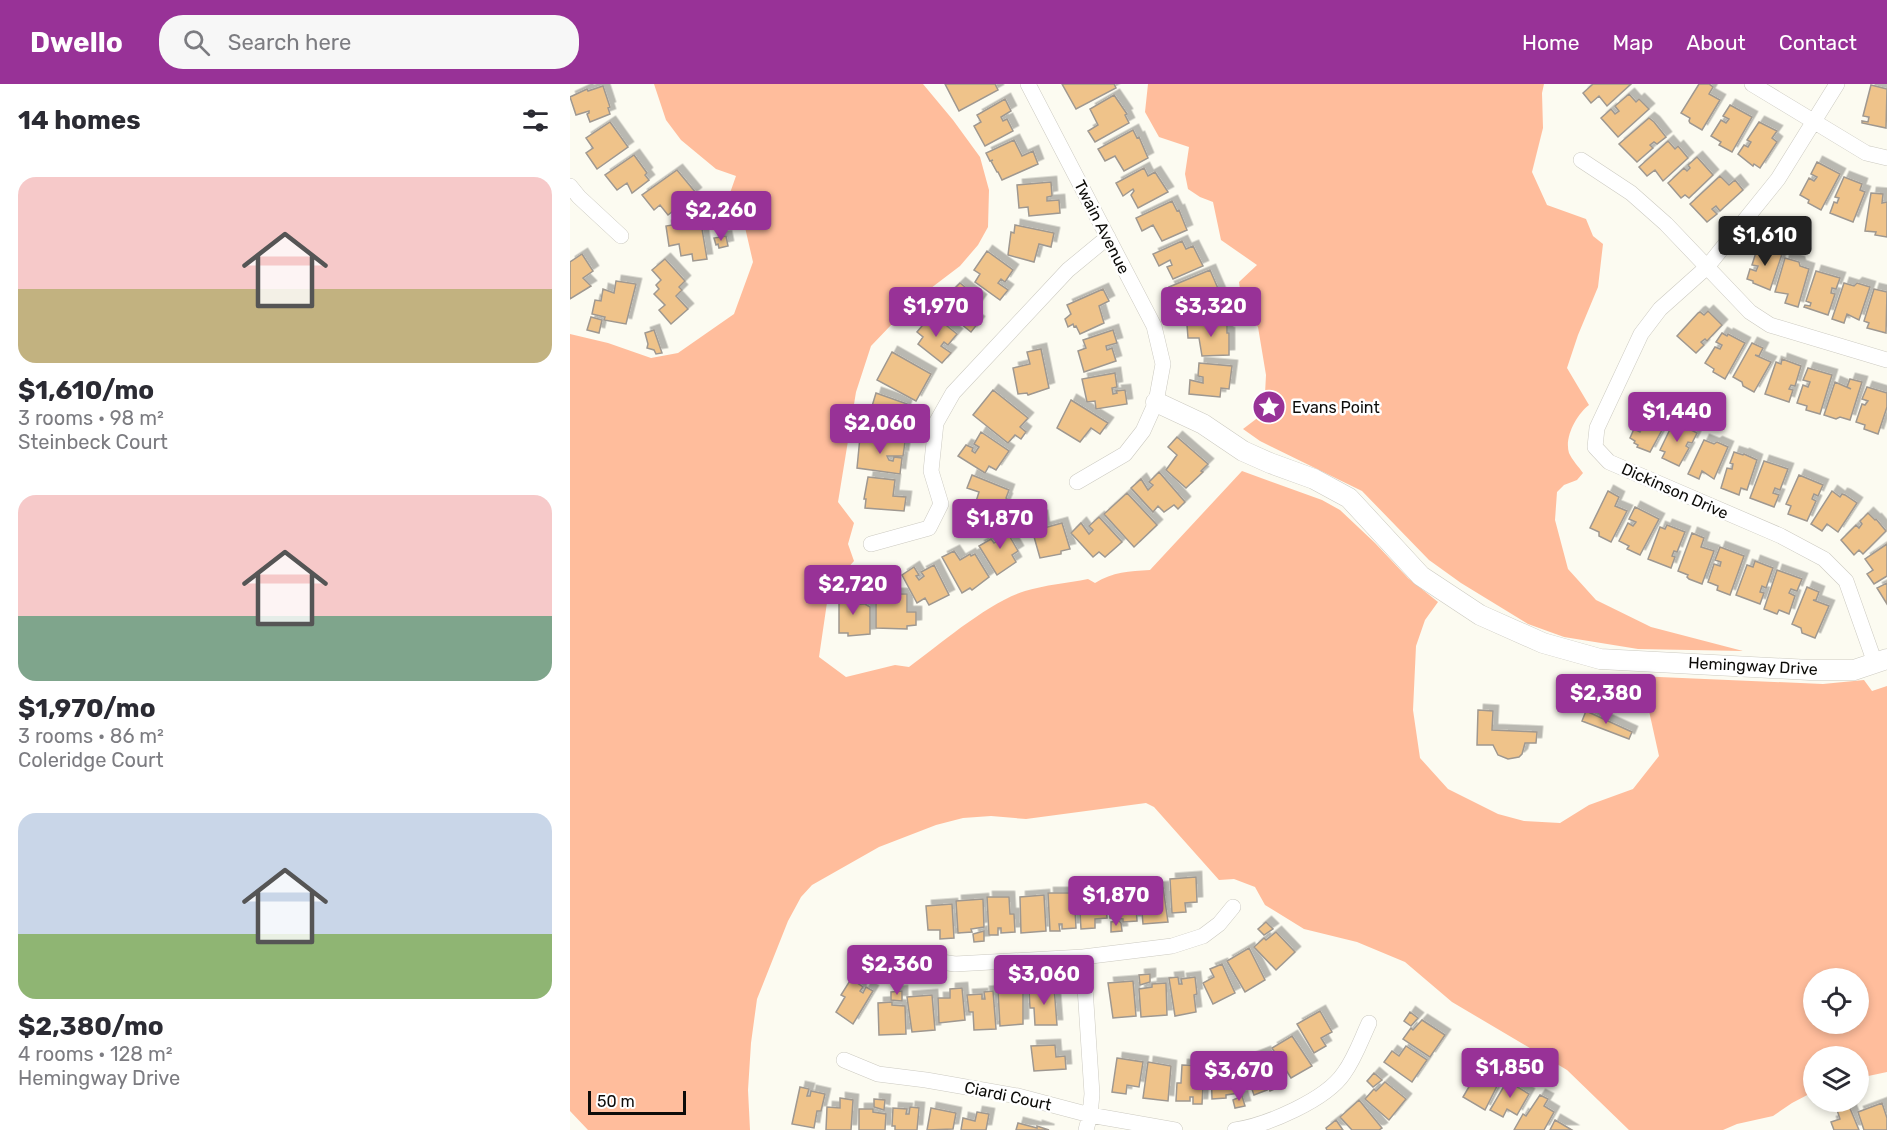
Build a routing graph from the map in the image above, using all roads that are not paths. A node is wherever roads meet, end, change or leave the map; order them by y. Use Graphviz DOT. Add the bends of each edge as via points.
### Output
graph roads {
  1 [pos="1028,84"];
  2 [pos="1752,84"];
  3 [pos="1837,84"];
  4 [pos="1813,122"];
  5 [pos="1887,158"];
  6 [pos="1581,160"];
  7 [pos="570,186"];
  8 [pos="621,236"];
  9 [pos="1107,237"];
  10 [pos="1707,267"];
  11 [pos="1887,360"];
  12 [pos="1156,402"];
  13 [pos="1077,482"];
  14 [pos="871,544"];
  15 [pos="1881,661"];
  16 [pos="1233,907"];
  17 [pos="908,957"];
  18 [pos="1083,957"];
  19 [pos="1369,1023"];
  20 [pos="844,1060"];
  21 [pos="1088,1123"];
  22 [pos="1175,1130"];
  23 [pos="1235,1130"];
  1 -- 9 [label="street, Twain Avenue"];
  2 -- 4 [label="street"];
  3 -- 4 [label="street, Dickinson Drive"];
  4 -- 5 [label="street" via="1866,153"];
  4 -- 10 [label="street, Dickinson Drive" via="1778,179"];
  6 -- 10 [label="street" via="1631,193"];
  7 -- 8 [label="street"];
  9 -- 12 [label="street, Twain Avenue" via="1154,326 1163,364"];
  9 -- 14 [label="street" via="1068,270 953,393 936,423 932,471 941,504 929,528"];
  10 -- 11 [label="street" via="1750,312 1770,325"];
  10 -- 15 [label="street, Dickinson Drive" via="1660,309 1641,334 1597,428 1595,447 1609,462 1781,536 1824,559 1846,581"];
  12 -- 13 [label="street, Twain Avenue" via="1143,431 1125,454"];
  12 -- 15 [label="street, Hemingway Drive" via="1203,424 1243,451 1314,479 1349,498 1421,576 1480,615 1543,644 1600,659 1810,670 1854,670"];
  16 -- 18 [label="street" via="1203,936 1172,946"];
  17 -- 18 [label="street" via="955,964"];
  18 -- 21 [label="street" via="1092,1094"];
  19 -- 23 [label="street" via="1343,1075 1325,1091 1288,1114"];
  20 -- 21 [label="street, Ciardi Court" via="878,1074 1017,1096"];
  21 -- 22 [label="street, Ciardi Court"];
}
